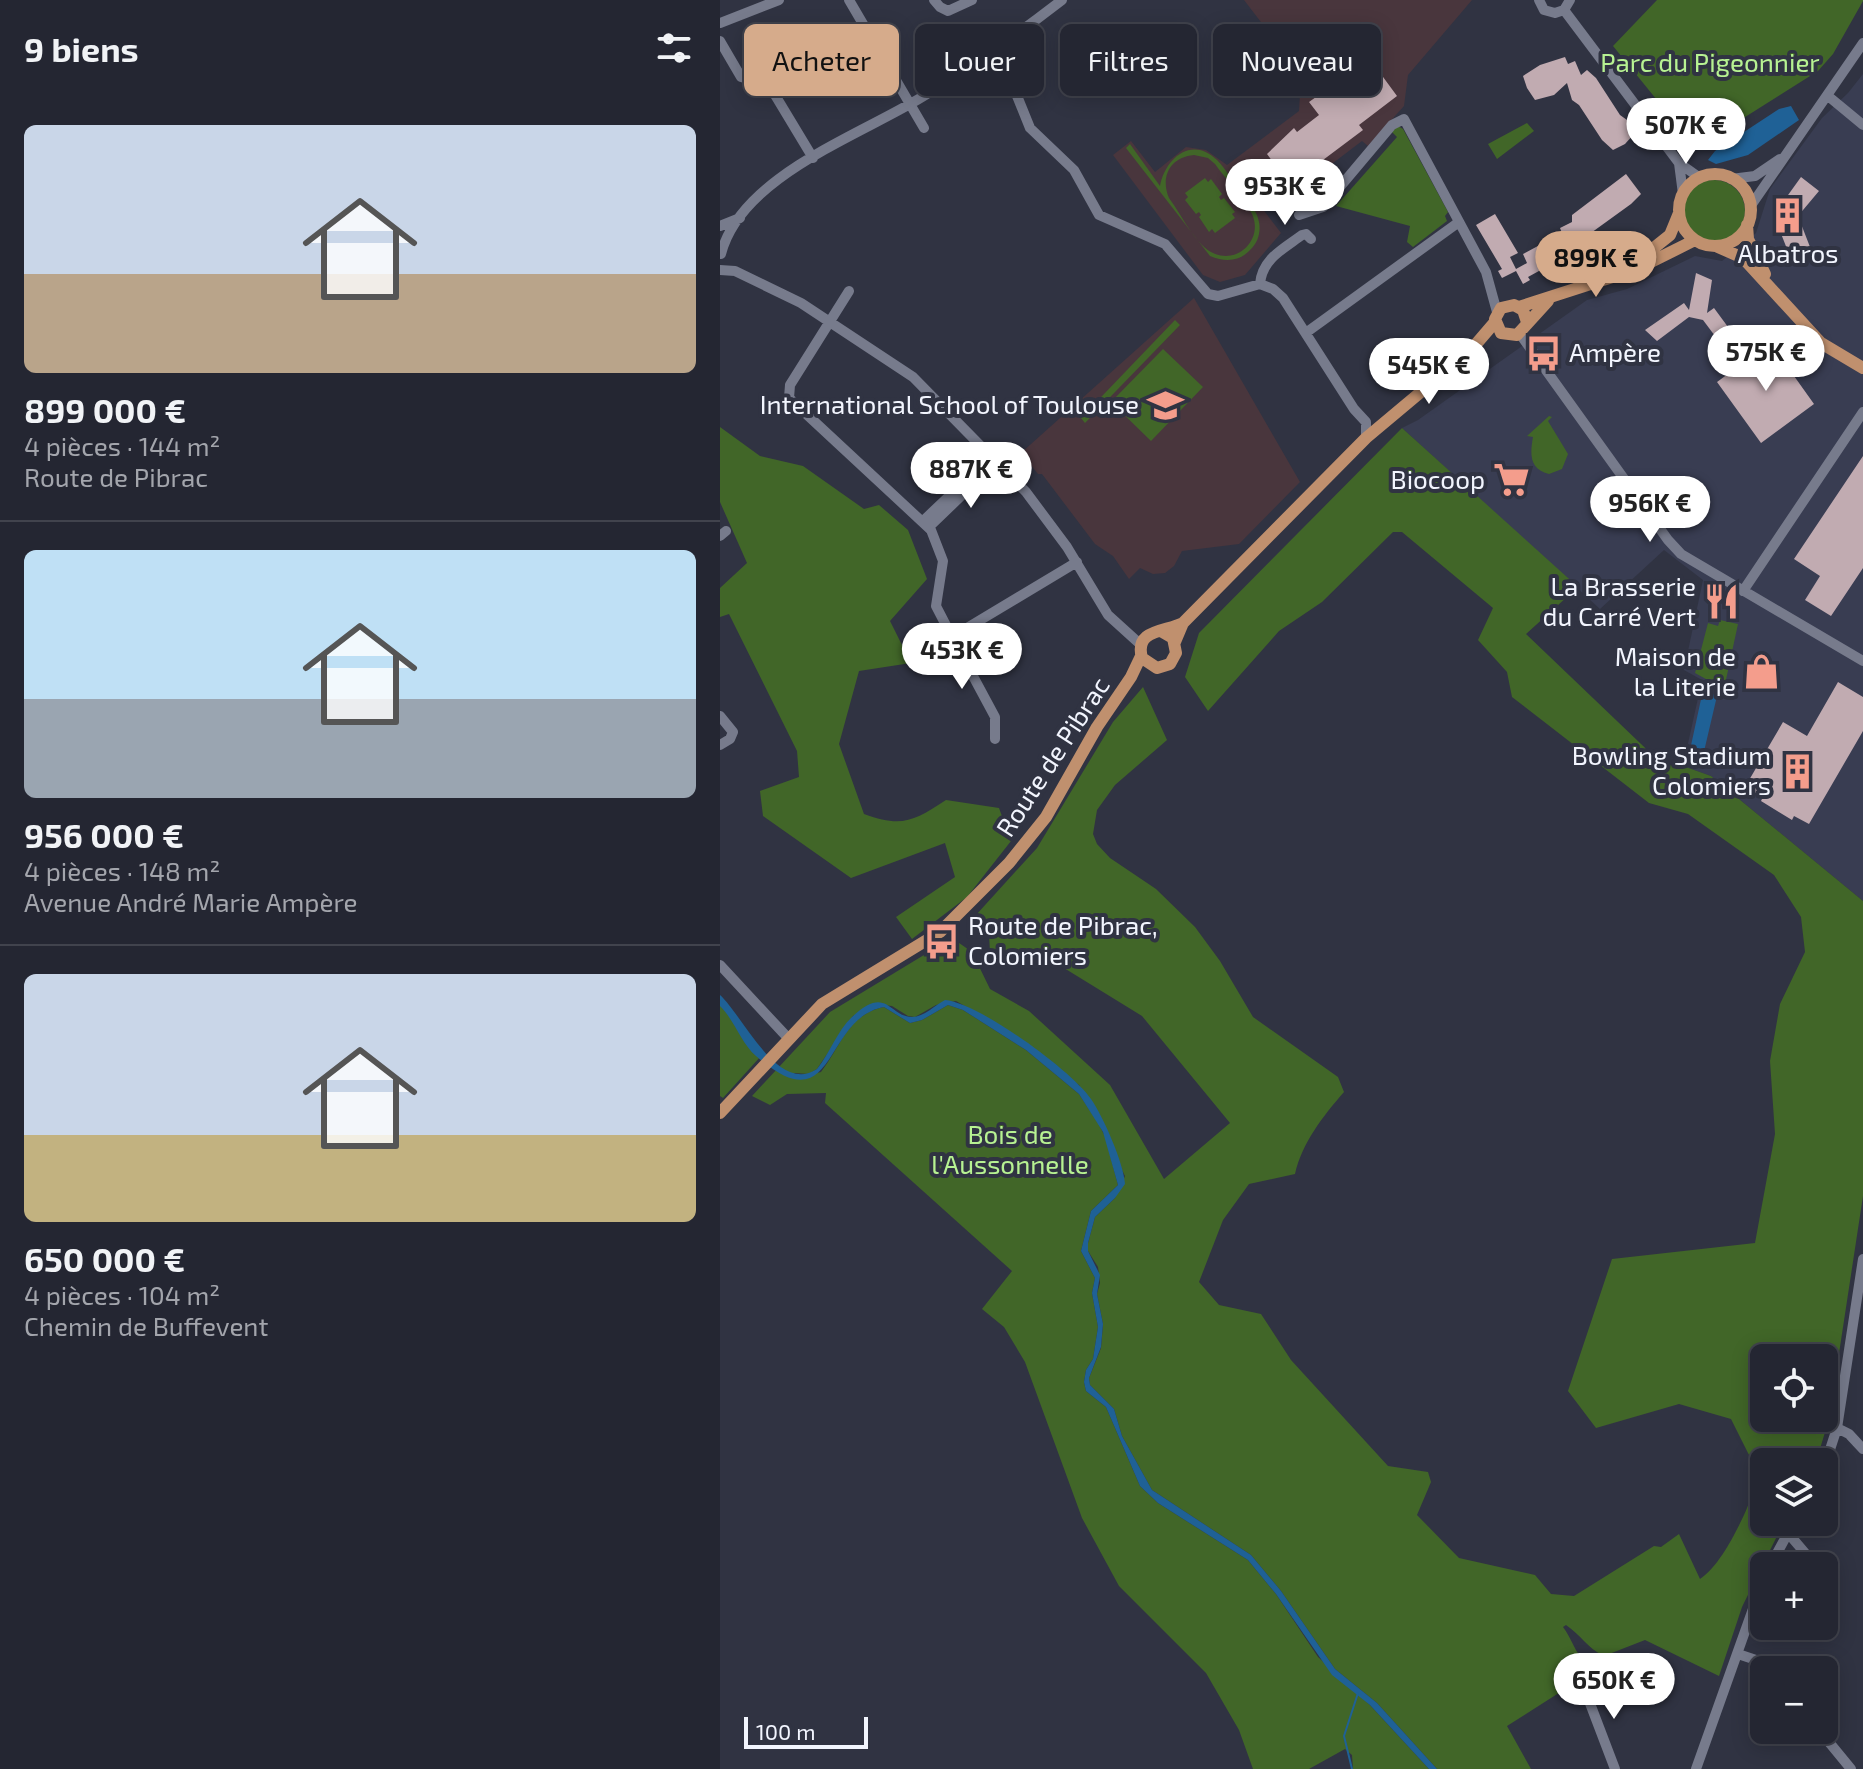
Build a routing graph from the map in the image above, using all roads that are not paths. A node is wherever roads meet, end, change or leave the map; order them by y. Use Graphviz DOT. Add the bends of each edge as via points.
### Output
graph roads {
  1 [pos="779,0"];
  2 [pos="849,0"];
  3 [pos="934,0"];
  4 [pos="972,0"];
  5 [pos="1062,0"];
  6 [pos="1539,0"];
  7 [pos="1567,5"];
  8 [pos="720,23"];
  9 [pos="1030,24"];
  10 [pos="720,41"];
  11 [pos="1863,43"];
  12 [pos="924,96"];
  13 [pos="1017,96"];
  14 [pos="1828,96"];
  15 [pos="911,104"];
  16 [pos="1863,125"];
  17 [pos="924,128"];
  18 [pos="1785,156"];
  19 [pos="813,158"];
  20 [pos="1679,163"];
  21 [pos="1700,178"];
  22 [pos="1731,179"];
  23 [pos="1683,194"];
  24 [pos="1750,207"];
  25 [pos="1679,213"];
  26 [pos="1299,215"];
  27 [pos="741,217"];
  28 [pos="1459,222"];
  29 [pos="1747,225"];
  30 [pos="720,226"];
  31 [pos="1311,239"];
  32 [pos="1695,240"];
  33 [pos="1715,246"];
  34 [pos="721,261"];
  35 [pos="1630,270"];
  36 [pos="1260,284"];
  37 [pos="1491,284"];
  38 [pos="849,291"];
  39 [pos="1550,299"];
  40 [pos="1515,306"];
  41 [pos="1786,307"];
  42 [pos="1496,317"];
  43 [pos="830,320"];
  44 [pos="1524,328"];
  45 [pos="1307,332"];
  46 [pos="1503,335"];
  47 [pos="1471,350"];
  48 [pos="1845,360"];
  49 [pos="1863,368"];
  50 [pos="1863,375"];
  51 [pos="1863,412"];
  52 [pos="1366,438"];
  53 [pos="987,450"];
  54 [pos="1005,468"];
  55 [pos="926,524"];
  56 [pos="1077,562"];
  57 [pos="1743,591"];
  58 [pos="1183,623"];
  59 [pos="1161,631"];
  60 [pos="952,637"];
  61 [pos="1175,642"];
  62 [pos="1143,645"];
  63 [pos="1863,661"];
  64 [pos="1152,667"];
  65 [pos="1131,677"];
  66 [pos="720,716"];
  67 [pos="995,739"];
  68 [pos="720,745"];
  69 [pos="720,965"];
  70 [pos="788,1038"];
  71 [pos="720,1113"];
  72 [pos="1863,1259"];
  73 [pos="1838,1422"];
  74 [pos="1838,1429"];
  75 [pos="1863,1449"];
  76 [pos="1791,1536"];
  77 [pos="1804,1552"];
  78 [pos="1750,1619"];
  79 [pos="1738,1654"];
  80 [pos="1750,1658"];
  81 [pos="1583,1685"];
  82 [pos="1830,1744"];
  83 [pos="1615,1769"];
  84 [pos="1696,1769"];
  85 [pos="1851,1769"];
  1 -- 8 [label="street"];
  2 -- 15 [label="street"];
  3 -- 4 [label="street" via="948,11"];
  5 -- 9 [label="street"];
  6 -- 7 [label="street" via="1547,12"];
  7 -- 20 [label="street"];
  10 -- 19 [label="street" via="741,77 772,90"];
  11 -- 14 [label="street"];
  12 -- 15 [label="street"];
  13 -- 36 [label="street" via="1030,128 1074,170 1102,217 1165,244 1208,294 1220,296"];
  14 -- 16 [label="street"];
  14 -- 18 [label="street"];
  15 -- 17 [label="street"];
  15 -- 19 [label="street"];
  18 -- 22 [label="street" via="1755,176"];
  18 -- 24 [label="street"];
  19 -- 27 [label="street" via="775,182"];
  20 -- 21 [label="street"];
  20 -- 23 [label="street"];
  21 -- 22 [label="main road"];
  21 -- 23 [label="main road"];
  22 -- 24 [label="main road" via="1745,192"];
  23 -- 25 [label="main road"];
  24 -- 29 [label="main road"];
  25 -- 32 [label="main road"];
  25 -- 35 [label="main road" via="1670,235"];
  26 -- 28 [label="street" via="1323,207 1392,125 1404,119"];
  27 -- 30 [label="street"];
  27 -- 34 [label="street"];
  28 -- 37 [label="street"];
  28 -- 45 [label="street"];
  29 -- 33 [label="main road" via="1732,242"];
  29 -- 41 [label="main road" via="1752,250"];
  31 -- 36 [label="street" via="1302,235 1270,259"];
  32 -- 33 [label="main road"];
  32 -- 35 [label="main road"];
  33 -- 41 [label="main road" via="1743,258"];
  34 -- 43 [label="street"];
  35 -- 39 [label="main road"];
  36 -- 45 [label="street" via="1281,295"];
  37 -- 40 [label="street"];
  37 -- 42 [label="street"];
  38 -- 43 [label="street"];
  39 -- 40 [label="main road"];
  39 -- 44 [label="main road"];
  40 -- 42 [label="main road"];
  40 -- 44 [label="main road" via="1525,313"];
  41 -- 48 [label="main road"];
  42 -- 46 [label="main road"];
  42 -- 47 [label="main road"];
  43 -- 53 [label="street" via="913,377"];
  43 -- 55 [label="street" via="790,385 789,400"];
  44 -- 46 [label="main road"];
  44 -- 57 [label="street" via="1668,540 1687,558"];
  45 -- 52 [label="street" via="1366,422"];
  46 -- 47 [label="main road"];
  47 -- 52 [label="main road"];
  48 -- 49 [label="main road"];
  48 -- 50 [label="main road"];
  51 -- 57 [label="street"];
  52 -- 58 [label="main road"];
  53 -- 54 [label="street"];
  53 -- 55 [label="street" via="983,464"];
  54 -- 55 [label="street" via="988,470"];
  54 -- 56 [label="street"];
  55 -- 60 [label="street" via="943,561 936,606"];
  56 -- 60 [label="street"];
  56 -- 62 [label="street" via="1108,615"];
  57 -- 63 [label="street"];
  58 -- 59 [label="main road"];
  58 -- 61 [label="main road"];
  59 -- 61 [label="main road"];
  59 -- 62 [label="main road"];
  60 -- 67 [label="street" via="995,717"];
  61 -- 64 [label="main road" via="1171,662"];
  62 -- 64 [label="main road"];
  62 -- 65 [label="main road, Route de Pibrac"];
  64 -- 65 [label="main road, Route de Pibrac"];
  65 -- 70 [label="main road, Route de Pibrac" via="1046,817 1009,863 940,932 822,1004"];
  66 -- 68 [label="street" via="733,732"];
  69 -- 70 [label="street"];
  70 -- 71 [label="main road, Route de Pibrac"];
  72 -- 73 [label="street"];
  74 -- 75 [label="street"];
  76 -- 77 [label="street"];
  78 -- 79 [label="street"];
  79 -- 80 [label="street"];
  79 -- 84 [label="street"];
  81 -- 83 [label="street"];
  82 -- 85 [label="street"];
}
